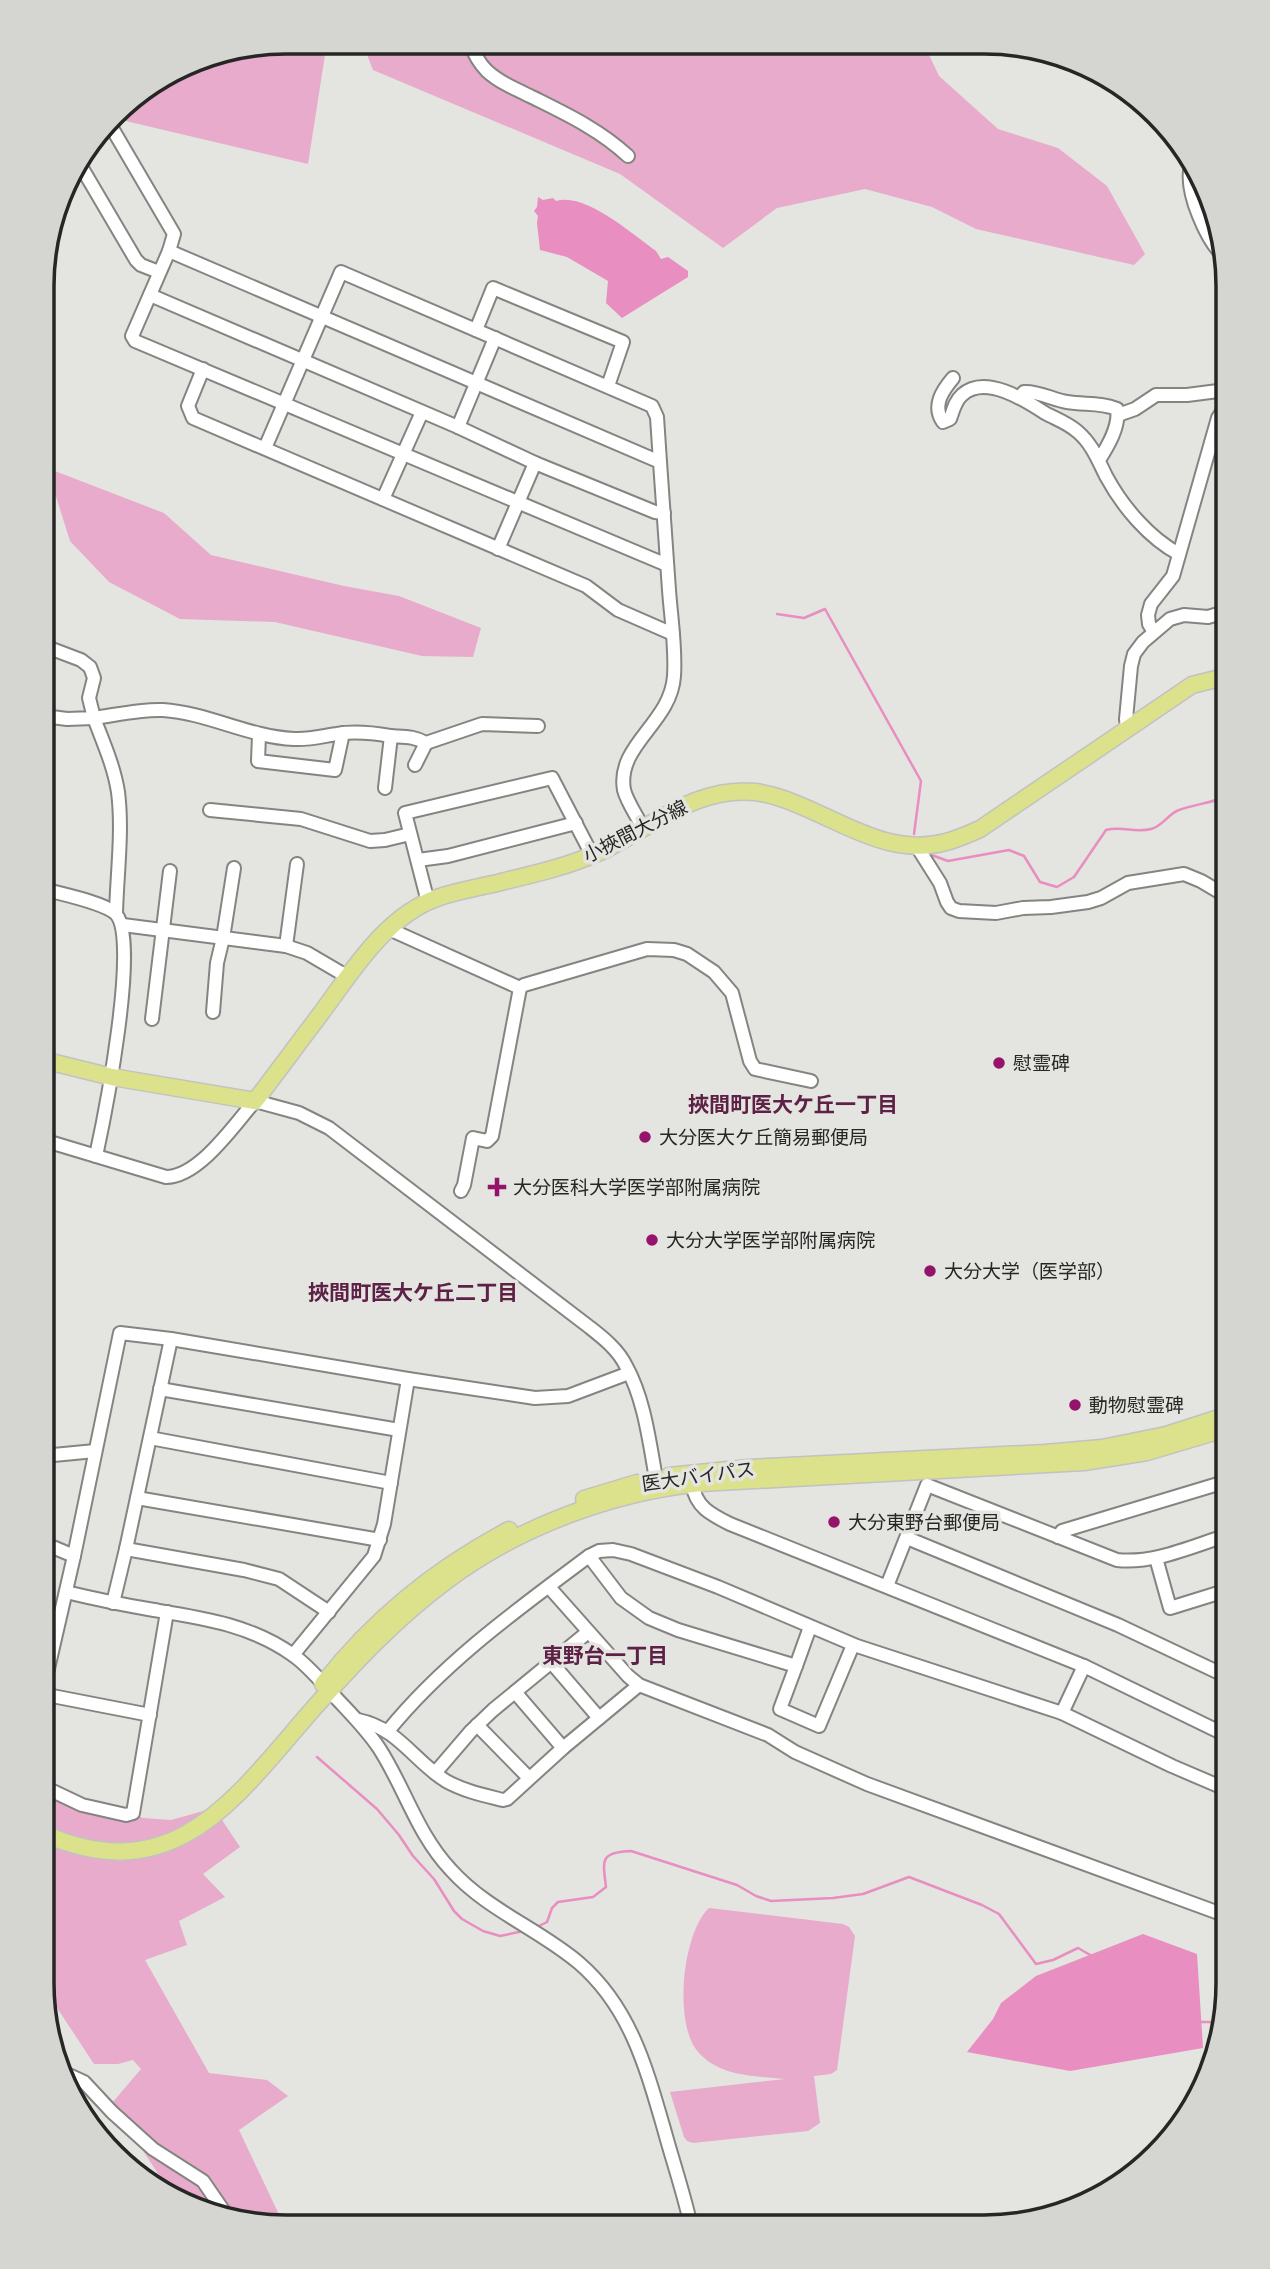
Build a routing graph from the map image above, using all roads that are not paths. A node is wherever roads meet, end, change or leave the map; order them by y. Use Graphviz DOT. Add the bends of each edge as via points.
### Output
graph roads {
  1 [pos="474,55"];
  2 [pos="114,131"];
  3 [pos="628,156"];
  4 [pos="84,172"];
  5 [pos="1191,182"];
  6 [pos="1210,237"];
  7 [pos="169,251"];
  8 [pos="159,272"];
  9 [pos="150,295"];
  10 [pos="322,316"];
  11 [pos="476,330"];
  12 [pos="495,338"];
  13 [pos="302,362"];
  14 [pos="203,369"];
  15 [pos="953,378"];
  16 [pos="476,383"];
  17 [pos="608,386"];
  18 [pos="1216,391"];
  19 [pos="1020,397"];
  20 [pos="284,403"];
  21 [pos="422,412"];
  22 [pos="1118,415"];
  23 [pos="1216,425"];
  24 [pos="458,427"];
  25 [pos="1211,443"];
  26 [pos="1216,445"];
  27 [pos="265,448"];
  28 [pos="403,454"];
  29 [pos="1099,460"];
  30 [pos="660,462"];
  31 [pos="536,463"];
  32 [pos="383,499"];
  33 [pos="519,502"];
  34 [pos="664,513"];
  35 [pos="498,549"];
  36 [pos="1179,554"];
  37 [pos="667,565"];
  38 [pos="1216,615"];
  39 [pos="1154,632"];
  40 [pos="673,634"];
  41 [pos="54,650"];
  42 [pos="1216,679"];
  43 [pos="54,716"];
  44 [pos="94,718"];
  45 [pos="538,726"];
  46 [pos="1127,727"];
  47 [pos="343,733"];
  48 [pos="259,735"];
  49 [pos="391,736"];
  50 [pos="426,743"];
  51 [pos="415,765"];
  52 [pos="385,788"];
  53 [pos="210,810"];
  54 [pos="576,823"];
  55 [pos="643,828"];
  56 [pos="410,834"];
  57 [pos="916,845"];
  58 [pos="592,855"];
  59 [pos="418,860"];
  60 [pos="297,864"];
  61 [pos="234,868"];
  62 [pos="170,871"];
  63 [pos="1216,890"];
  64 [pos="54,893"];
  65 [pos="428,902"];
  66 [pos="119,919"];
  67 [pos="164,929"];
  68 [pos="389,929"];
  69 [pos="223,938"];
  70 [pos="286,946"];
  71 [pos="348,977"];
  72 [pos="520,988"];
  73 [pos="213,1012"];
  74 [pos="152,1019"];
  75 [pos="54,1063"];
  76 [pos="113,1077"];
  77 [pos="811,1081"];
  78 [pos="255,1101"];
  79 [pos="54,1143"];
  80 [pos="96,1156"];
  81 [pos="461,1191"];
  82 [pos="171,1339"];
  83 [pos="629,1373"];
  84 [pos="408,1379"];
  85 [pos="160,1389"];
  86 [pos="1215,1419"];
  87 [pos="399,1430"];
  88 [pos="1215,1432"];
  89 [pos="150,1438"];
  90 [pos="95,1451"];
  91 [pos="54,1455"];
  92 [pos="391,1483"];
  93 [pos="657,1484"];
  94 [pos="692,1484"];
  95 [pos="1215,1485"];
  96 [pos="137,1499"];
  97 [pos="1058,1537"];
  98 [pos="906,1538"];
  99 [pos="380,1539"];
  100 [pos="1215,1539"];
  101 [pos="54,1548"];
  102 [pos="126,1549"];
  103 [pos="74,1556"];
  104 [pos="589,1556"];
  105 [pos="1156,1558"];
  106 [pos="887,1586"];
  107 [pos="549,1587"];
  108 [pos="66,1592"];
  109 [pos="1215,1594"];
  110 [pos="113,1603"];
  111 [pos="167,1612"];
  112 [pos="329,1612"];
  113 [pos="810,1627"];
  114 [pos="588,1632"];
  115 [pos="54,1644"];
  116 [pos="853,1645"];
  117 [pos="293,1655"];
  118 [pos="551,1662"];
  119 [pos="796,1666"];
  120 [pos="1084,1666"];
  121 [pos="1215,1671"];
  122 [pos="639,1685"];
  123 [pos="326,1687"];
  124 [pos="515,1692"];
  125 [pos="54,1697"];
  126 [pos="1062,1713"];
  127 [pos="150,1715"];
  128 [pos="599,1718"];
  129 [pos="358,1720"];
  130 [pos="477,1725"];
  131 [pos="1215,1730"];
  132 [pos="388,1731"];
  133 [pos="563,1748"];
  134 [pos="435,1773"];
  135 [pos="529,1778"];
  136 [pos="1215,1785"];
  137 [pos="54,1792"];
  138 [pos="54,1838"];
  139 [pos="1215,1912"];
  140 [pos="75,2078"];
  141 [pos="219,2205"];
  142 [pos="688,2215"];
  1 -- 3 [label="street" via="502,82 587,125"];
  2 -- 7 [label="street" via="174,234"];
  4 -- 8 [label="street" via="136,260"];
  5 -- 6 [label="street"];
  7 -- 8 [label="street"];
  7 -- 10 [label="street"];
  8 -- 9 [label="street"];
  9 -- 13 [label="street"];
  9 -- 14 [label="street" via="132,336 135,341"];
  10 -- 11 [label="street" via="341,272"];
  10 -- 13 [label="street"];
  10 -- 16 [label="street"];
  11 -- 12 [label="street"];
  11 -- 17 [label="street" via="493,288 623,342"];
  12 -- 16 [label="street"];
  12 -- 17 [label="street"];
  13 -- 20 [label="street"];
  13 -- 21 [label="street"];
  14 -- 20 [label="street"];
  14 -- 27 [label="street" via="188,406 193,418"];
  15 -- 19 [label="street" via="938,405 943,422 950,419 961,395 971,390 1001,390"];
  16 -- 24 [label="street"];
  16 -- 30 [label="street"];
  17 -- 30 [label="street" via="652,406"];
  18 -- 22 [label="street" via="1156,395"];
  19 -- 22 [label="street" via="1024,391 1033,391 1066,402 1099,403 1116,409"];
  19 -- 29 [label="street" via="1079,432"];
  20 -- 27 [label="street"];
  20 -- 28 [label="street"];
  21 -- 24 [label="street"];
  21 -- 28 [label="street"];
  22 -- 29 [label="street"];
  23 -- 25 [label="street"];
  24 -- 31 [label="street"];
  25 -- 26 [label="street"];
  25 -- 36 [label="street"];
  27 -- 32 [label="street"];
  28 -- 32 [label="street"];
  28 -- 33 [label="street"];
  29 -- 36 [label="street" via="1126,509"];
  30 -- 34 [label="street"];
  31 -- 33 [label="street"];
  31 -- 34 [label="street"];
  32 -- 35 [label="street"];
  33 -- 35 [label="street"];
  33 -- 37 [label="street"];
  34 -- 37 [label="street"];
  35 -- 40 [label="street" via="586,586 618,610"];
  36 -- 39 [label="street" via="1173,576 1151,604 1148,615"];
  37 -- 40 [label="street"];
  38 -- 39 [label="street" via="1184,615"];
  39 -- 46 [label="street" via="1134,654"];
  40 -- 55 [label="street" via="674,677 669,698 629,754 623,774 624,792"];
  41 -- 44 [label="street" via="90,667"];
  42 -- 46 [label="main road, 小挾間大分線" via="1192,685"];
  43 -- 44 [label="street"];
  44 -- 48 [label="street" via="165,710"];
  44 -- 66 [label="street" via="118,790"];
  45 -- 50 [label="street" via="482,724"];
  46 -- 57 [label="main road, 小挾間大分線" via="980,830 944,843"];
  47 -- 48 [label="street" via="296,739"];
  47 -- 48 [label="street" via="335,770 258,761"];
  47 -- 49 [label="street"];
  49 -- 50 [label="street" via="407,735"];
  49 -- 52 [label="street"];
  50 -- 51 [label="street"];
  53 -- 56 [label="street" via="301,819 370,841"];
  54 -- 56 [label="street" via="552,778 405,813"];
  54 -- 58 [label="street"];
  54 -- 59 [label="street"];
  55 -- 57 [label="main road, 小挾間大分線" via="695,800 742,791 776,796 871,838"];
  55 -- 58 [label="main road, 小挾間大分線"];
  56 -- 59 [label="street"];
  57 -- 63 [label="street" via="947,902 959,911 996,913 1088,902 1128,883 1184,874"];
  58 -- 65 [label="main road, 小挾間大分線"];
  59 -- 65 [label="street"];
  60 -- 70 [label="street"];
  61 -- 69 [label="street"];
  62 -- 67 [label="street"];
  64 -- 66 [label="street" via="106,907"];
  65 -- 68 [label="main road, 小挾間大分線"];
  66 -- 67 [label="street"];
  66 -- 76 [label="street" via="125,952"];
  67 -- 69 [label="street"];
  67 -- 74 [label="street"];
  68 -- 71 [label="main road, 小挾間大分線"];
  68 -- 72 [label="street"];
  69 -- 70 [label="street"];
  69 -- 73 [label="street"];
  70 -- 71 [label="street"];
  71 -- 78 [label="main road, 小挾間大分線"];
  72 -- 77 [label="street" via="647,949 687,954 714,972 732,993 755,1069"];
  72 -- 81 [label="street" via="492,1136 487,1141 473,1138"];
  75 -- 76 [label="main road"];
  76 -- 78 [label="main road"];
  76 -- 80 [label="street"];
  78 -- 80 [label="street" via="209,1154 175,1177"];
  78 -- 83 [label="street" via="309,1118 352,1143 602,1337"];
  79 -- 80 [label="street"];
  82 -- 84 [label="street"];
  82 -- 85 [label="street"];
  82 -- 90 [label="street" via="120,1333"];
  83 -- 84 [label="street" via="568,1396 544,1398"];
  83 -- 93 [label="street"];
  84 -- 87 [label="street"];
  85 -- 87 [label="street"];
  85 -- 89 [label="street"];
  86 -- 93 [label="main road, 医大バイパス" via="1155,1438 1091,1449 735,1469"];
  87 -- 92 [label="street"];
  88 -- 94 [label="main road, 医大バイパス" via="1147,1452 1084,1462"];
  89 -- 92 [label="street"];
  89 -- 96 [label="street"];
  90 -- 91 [label="street"];
  90 -- 103 [label="street"];
  92 -- 99 [label="street"];
  93 -- 94 [label="main road, 医大バイパス"];
  93 -- 123 [label="main road, 医大バイパス" via="607,1492 554,1510 470,1552 401,1602 360,1640"];
  94 -- 106 [label="street" via="698,1503 710,1514"];
  95 -- 97 [label="street" via="1062,1531"];
  96 -- 99 [label="street"];
  96 -- 102 [label="street"];
  97 -- 98 [label="street" via="927,1485"];
  97 -- 105 [label="street" via="1117,1560"];
  98 -- 106 [label="street"];
  98 -- 121 [label="street" via="1118,1625"];
  99 -- 112 [label="street" via="374,1556"];
  100 -- 105 [label="street"];
  101 -- 103 [label="street"];
  102 -- 110 [label="street"];
  102 -- 112 [label="street" via="279,1579"];
  103 -- 108 [label="street"];
  104 -- 107 [label="street"];
  104 -- 113 [label="street" via="613,1550 631,1554"];
  104 -- 119 [label="street" via="621,1598 649,1618"];
  105 -- 109 [label="street" via="1170,1608"];
  106 -- 120 [label="street"];
  107 -- 114 [label="street"];
  107 -- 132 [label="street" via="429,1685"];
  108 -- 110 [label="street"];
  108 -- 115 [label="street"];
  110 -- 111 [label="street"];
  111 -- 117 [label="street" via="223,1622"];
  111 -- 127 [label="street"];
  112 -- 117 [label="street"];
  113 -- 116 [label="street"];
  113 -- 119 [label="street"];
  114 -- 118 [label="street"];
  114 -- 122 [label="street"];
  116 -- 119 [label="street" via="819,1726 780,1709"];
  116 -- 126 [label="street"];
  117 -- 123 [label="street"];
  118 -- 124 [label="street"];
  118 -- 128 [label="street"];
  120 -- 126 [label="street"];
  120 -- 131 [label="street"];
  122 -- 128 [label="street"];
  122 -- 139 [label="street" via="768,1735 867,1784"];
  123 -- 129 [label="street"];
  123 -- 138 [label="main road, 医大バイパス" via="230,1803 186,1834 137,1851 104,1851"];
  124 -- 130 [label="street"];
  124 -- 133 [label="street"];
  125 -- 127 [label="street"];
  126 -- 136 [label="street"];
  127 -- 137 [label="street" via="133,1813 82,1805"];
  128 -- 133 [label="street"];
  129 -- 132 [label="street"];
  129 -- 142 [label="street" via="449,1869 486,1901 578,1962 616,2004 645,2062"];
  130 -- 134 [label="street"];
  130 -- 135 [label="street"];
  132 -- 134 [label="street"];
  133 -- 135 [label="street"];
  134 -- 135 [label="street" via="460,1788 503,1800"];
  140 -- 141 [label="street" via="153,2149 203,2181"];
}
